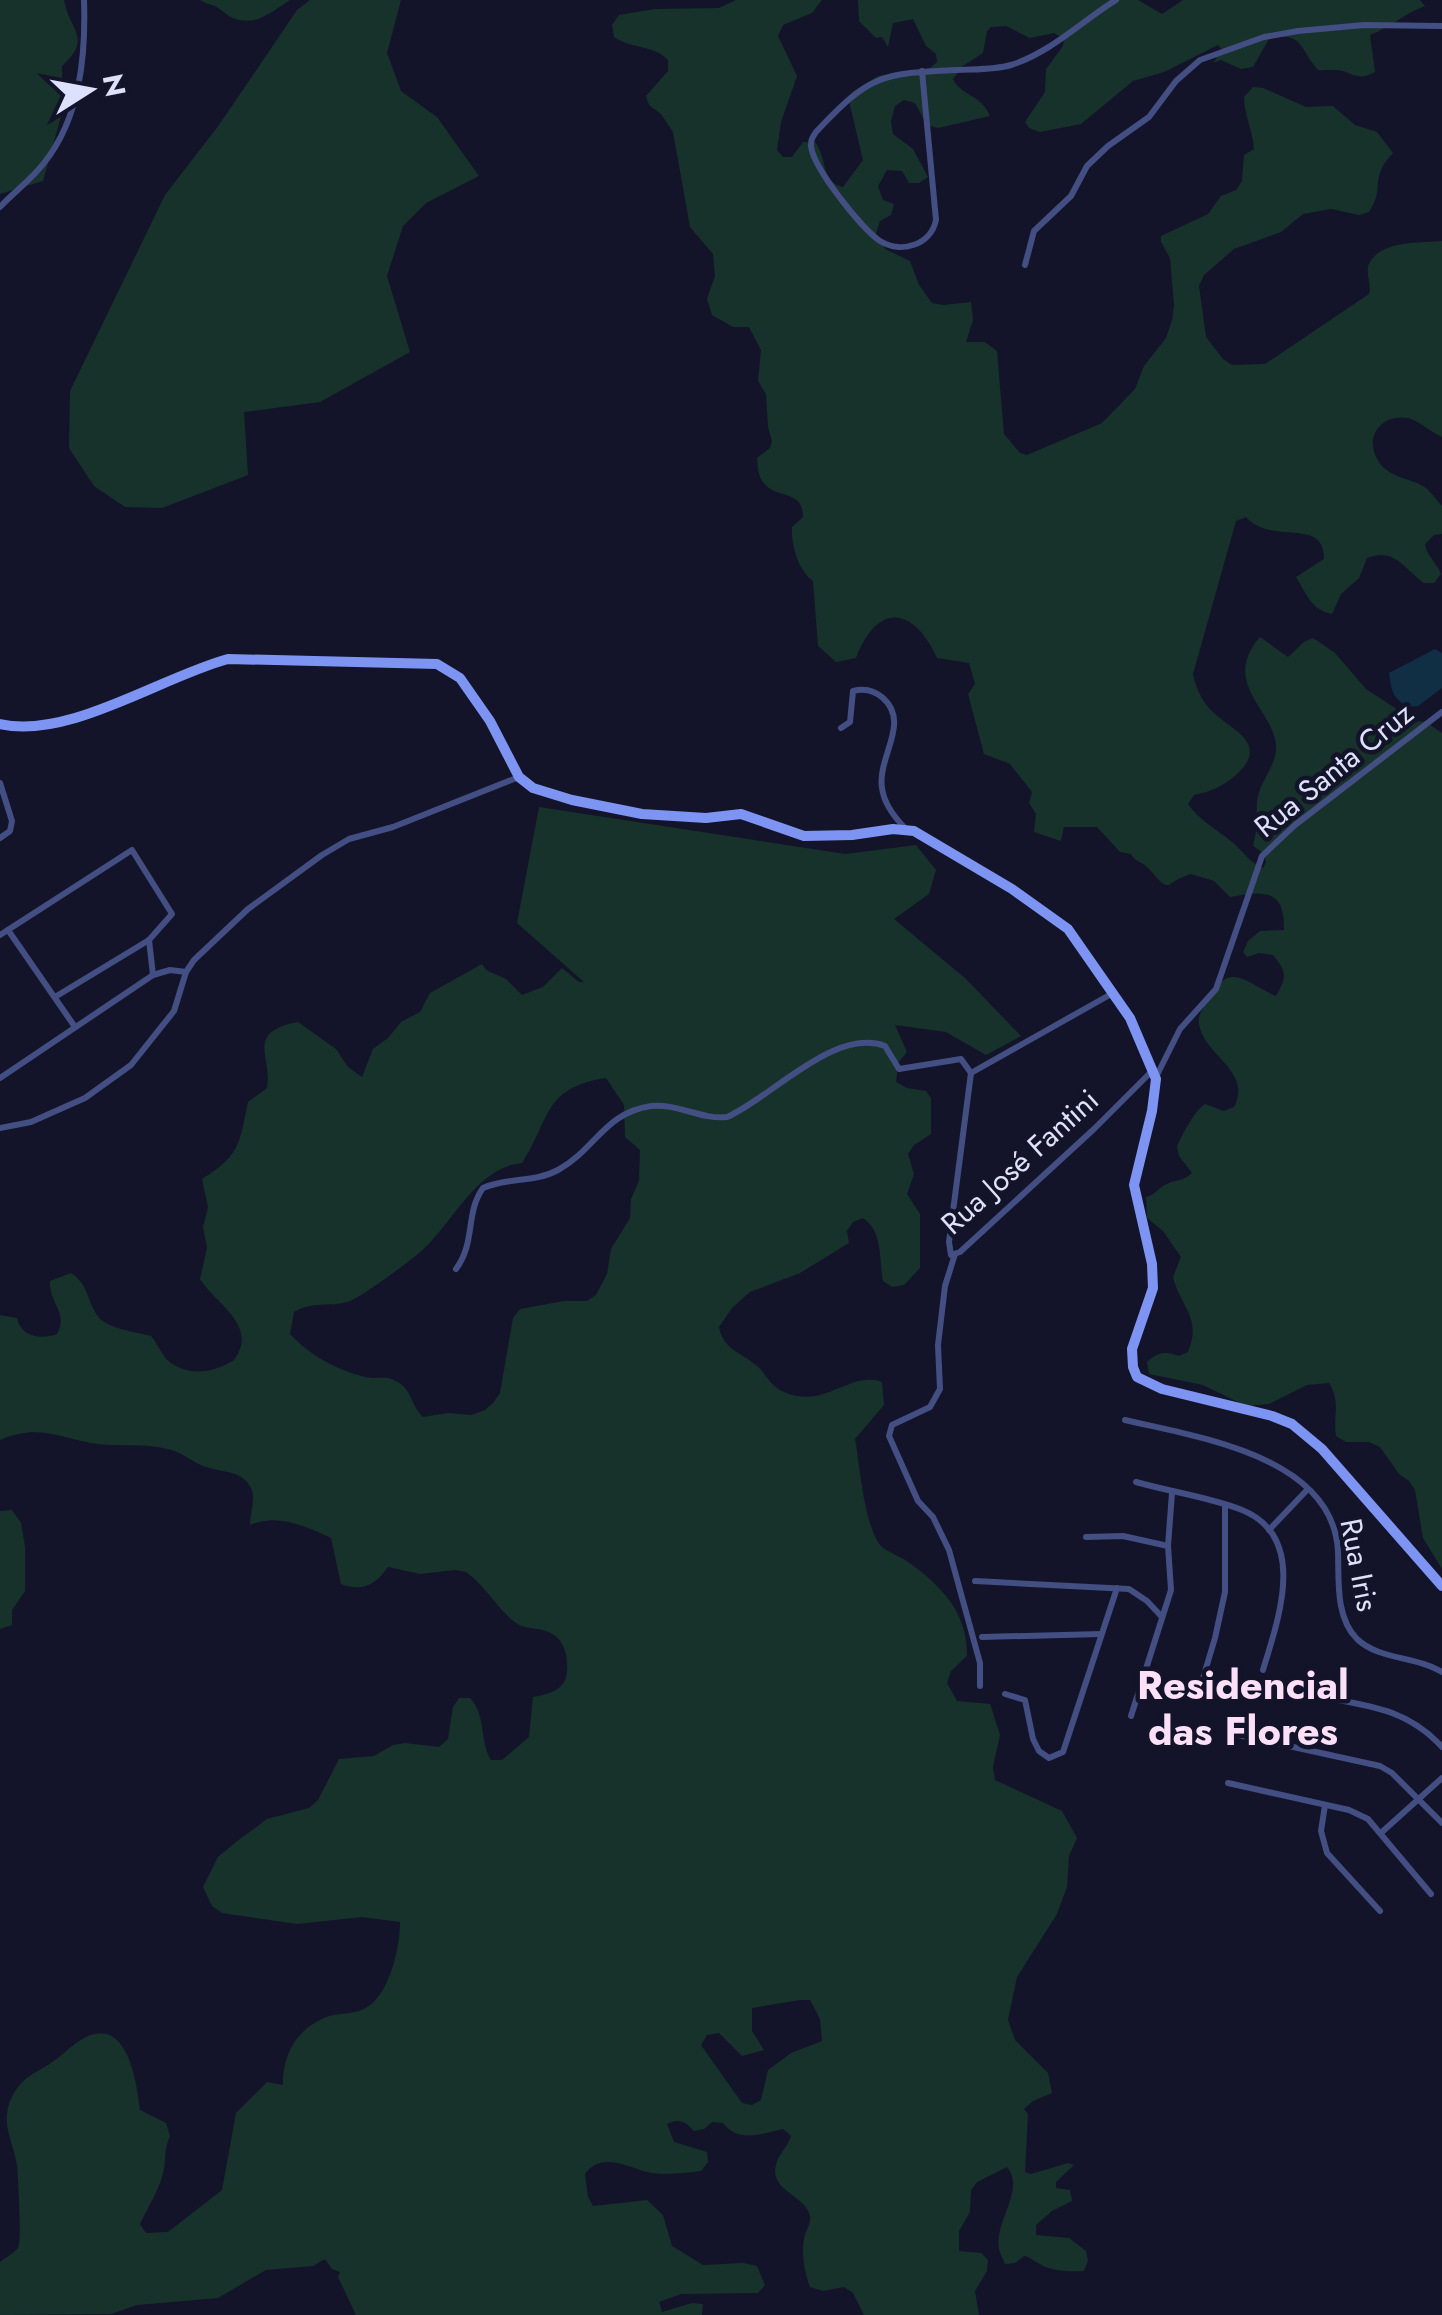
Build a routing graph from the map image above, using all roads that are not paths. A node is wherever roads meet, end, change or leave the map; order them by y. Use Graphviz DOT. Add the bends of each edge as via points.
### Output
graph roads {
  1 [pos="84,0"];
  2 [pos="1116,0"];
  3 [pos="1442,26"];
  4 [pos="922,72"];
  5 [pos="0,208"];
  6 [pos="1026,265"];
  7 [pos="1442,712"];
  8 [pos="0,724"];
  9 [pos="841,728"];
  10 [pos="519,777"];
  11 [pos="0,783"];
  12 [pos="907,830"];
  13 [pos="0,838"];
  14 [pos="4,933"];
  15 [pos="149,940"];
  16 [pos="186,972"];
  17 [pos="152,975"];
  18 [pos="1114,992"];
  19 [pos="55,997"];
  20 [pos="76,1027"];
  21 [pos="971,1073"];
  22 [pos="1154,1074"];
  23 [pos="0,1078"];
  24 [pos="0,1128"];
  25 [pos="955,1254"];
  26 [pos="456,1269"];
  27 [pos="1125,1420"];
  28 [pos="1136,1482"];
  29 [pos="1307,1490"];
  30 [pos="1172,1493"];
  31 [pos="1225,1505"];
  32 [pos="1269,1530"];
  33 [pos="1086,1537"];
  34 [pos="1168,1546"];
  35 [pos="975,1581"];
  36 [pos="1442,1586"];
  37 [pos="1117,1588"];
  38 [pos="1162,1617"];
  39 [pos="1100,1634"];
  40 [pos="982,1637"];
  41 [pos="1263,1670"];
  42 [pos="1442,1672"];
  43 [pos="980,1686"];
  44 [pos="1005,1694"];
  45 [pos="1306,1694"];
  46 [pos="1197,1698"];
  47 [pos="1131,1716"];
  48 [pos="1234,1734"];
  49 [pos="1442,1747"];
  50 [pos="1442,1778"];
  51 [pos="1228,1783"];
  52 [pos="1419,1799"];
  53 [pos="1325,1805"];
  54 [pos="1442,1823"];
  55 [pos="1382,1832"];
  56 [pos="1431,1894"];
  57 [pos="1380,1910"];
  1 -- 5 [label="street" via="84,63 74,101 52,153"];
  2 -- 4 [label="street" via="1010,65"];
  3 -- 6 [label="street" via="1298,31 1200,60 1149,117 1087,166 1071,196 1034,230"];
  4 -- 4 [label="street" via="874,81 851,95 812,139 828,181 879,241 898,246 924,240 936,220"];
  7 -- 22 [label="street, Rua Santa Cruz" via="1262,856 1216,989 1180,1029"];
  8 -- 10 [label="street" via="63,723 228,659 437,664 473,695"];
  9 -- 12 [label="street" via="850,722 853,691 878,693 893,707 896,723 882,790"];
  10 -- 12 [label="street" via="550,794 612,809 677,818 741,814 804,836"];
  10 -- 16 [label="street" via="336,846 248,909"];
  11 -- 13 [label="street" via="12,821"];
  12 -- 18 [label="street" via="1068,928"];
  14 -- 15 [label="street" via="132,850 172,914"];
  14 -- 19 [label="street"];
  15 -- 17 [label="street"];
  15 -- 19 [label="street"];
  16 -- 17 [label="street"];
  16 -- 24 [label="street" via="174,1011 130,1065 85,1098"];
  17 -- 20 [label="street"];
  18 -- 21 [label="street"];
  18 -- 22 [label="street"];
  19 -- 20 [label="street"];
  20 -- 23 [label="street"];
  21 -- 25 [label="street, Rua José Fantini" via="948,1242 948,1252"];
  21 -- 26 [label="street" via="961,1059 899,1069 885,1046 864,1044 829,1052 727,1118 657,1106 626,1114 606,1124 583,1154 559,1170 484,1188"];
  22 -- 25 [label="street, Rua José Fantini"];
  22 -- 36 [label="street" via="1152,1111 1134,1175 1153,1288 1132,1349 1138,1377 1162,1390 1292,1424 1322,1449"];
  25 -- 43 [label="street" via="941,1315 940,1390 930,1407 892,1425 889,1436 949,1550 980,1663"];
  27 -- 29 [label="street, Rua Iris" via="1236,1447 1280,1466"];
  28 -- 30 [label="street"];
  29 -- 32 [label="street"];
  29 -- 42 [label="street, Rua Iris" via="1335,1525 1350,1632 1371,1649"];
  30 -- 31 [label="street"];
  30 -- 34 [label="street"];
  31 -- 32 [label="street"];
  31 -- 46 [label="street" via="1225,1592"];
  32 -- 41 [label="street" via="1281,1553 1284,1592"];
  33 -- 34 [label="street" via="1123,1536"];
  34 -- 38 [label="street" via="1171,1590"];
  35 -- 37 [label="street"];
  37 -- 38 [label="street" via="1138,1594"];
  37 -- 39 [label="street"];
  38 -- 47 [label="street"];
  39 -- 40 [label="street"];
  39 -- 44 [label="street" via="1059,1756 1039,1751 1025,1700"];
  45 -- 49 [label="street" via="1400,1714"];
  48 -- 52 [label="street" via="1380,1766"];
  50 -- 52 [label="street"];
  51 -- 53 [label="street"];
  52 -- 54 [label="street"];
  52 -- 55 [label="street"];
  53 -- 55 [label="street" via="1360,1814"];
  53 -- 57 [label="street" via="1321,1831 1327,1853"];
  55 -- 56 [label="street"];
}
